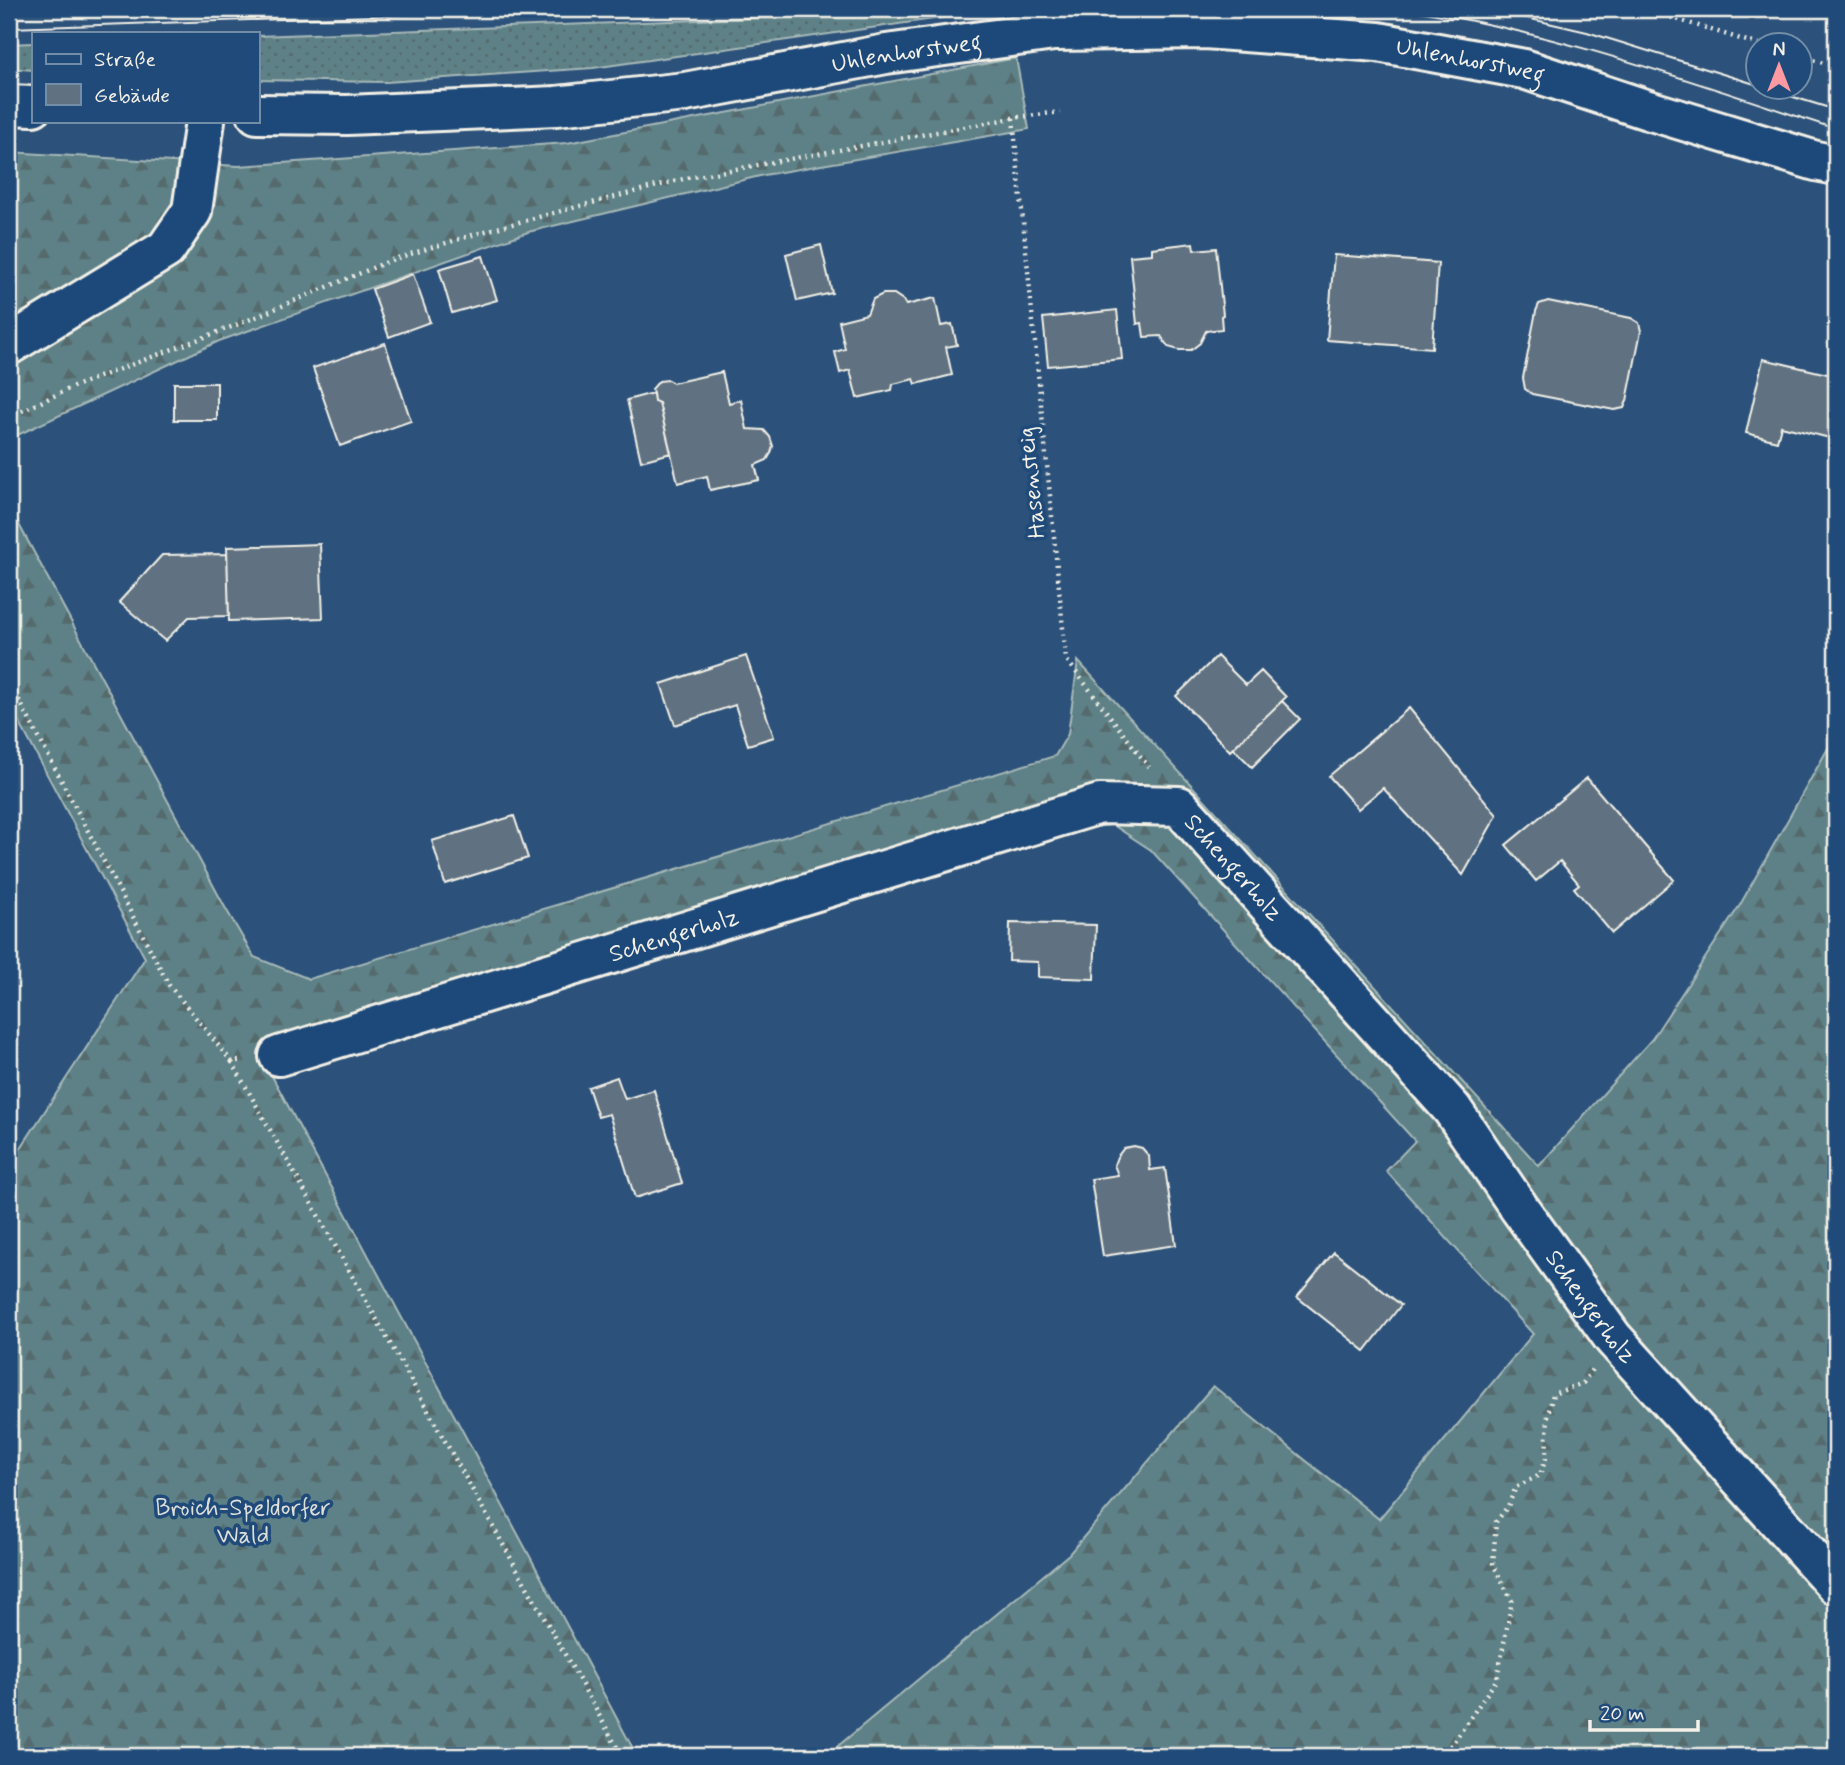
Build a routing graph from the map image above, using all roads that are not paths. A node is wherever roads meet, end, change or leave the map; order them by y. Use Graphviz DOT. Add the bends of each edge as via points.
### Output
graph roads {
  1 [pos="9,105"];
  2 [pos="32,106"];
  3 [pos="259,114"];
  4 [pos="205,122"];
  5 [pos="1836,165"];
  6 [pos="9,345"];
  7 [pos="279,1056"];
  8 [pos="1836,1585"];
  1 -- 2 [label="main road"];
  3 -- 5 [label="main road, Uhlenhorstweg" via="347,116 556,106 685,92 886,54 1054,31 1205,29 1378,42 1524,69"];
  4 -- 6 [label="main road" via="192,211 166,249"];
  7 -- 8 [label="main road, Schengerholz" via="1101,804 1179,806 1452,1110 1613,1338"];
}
